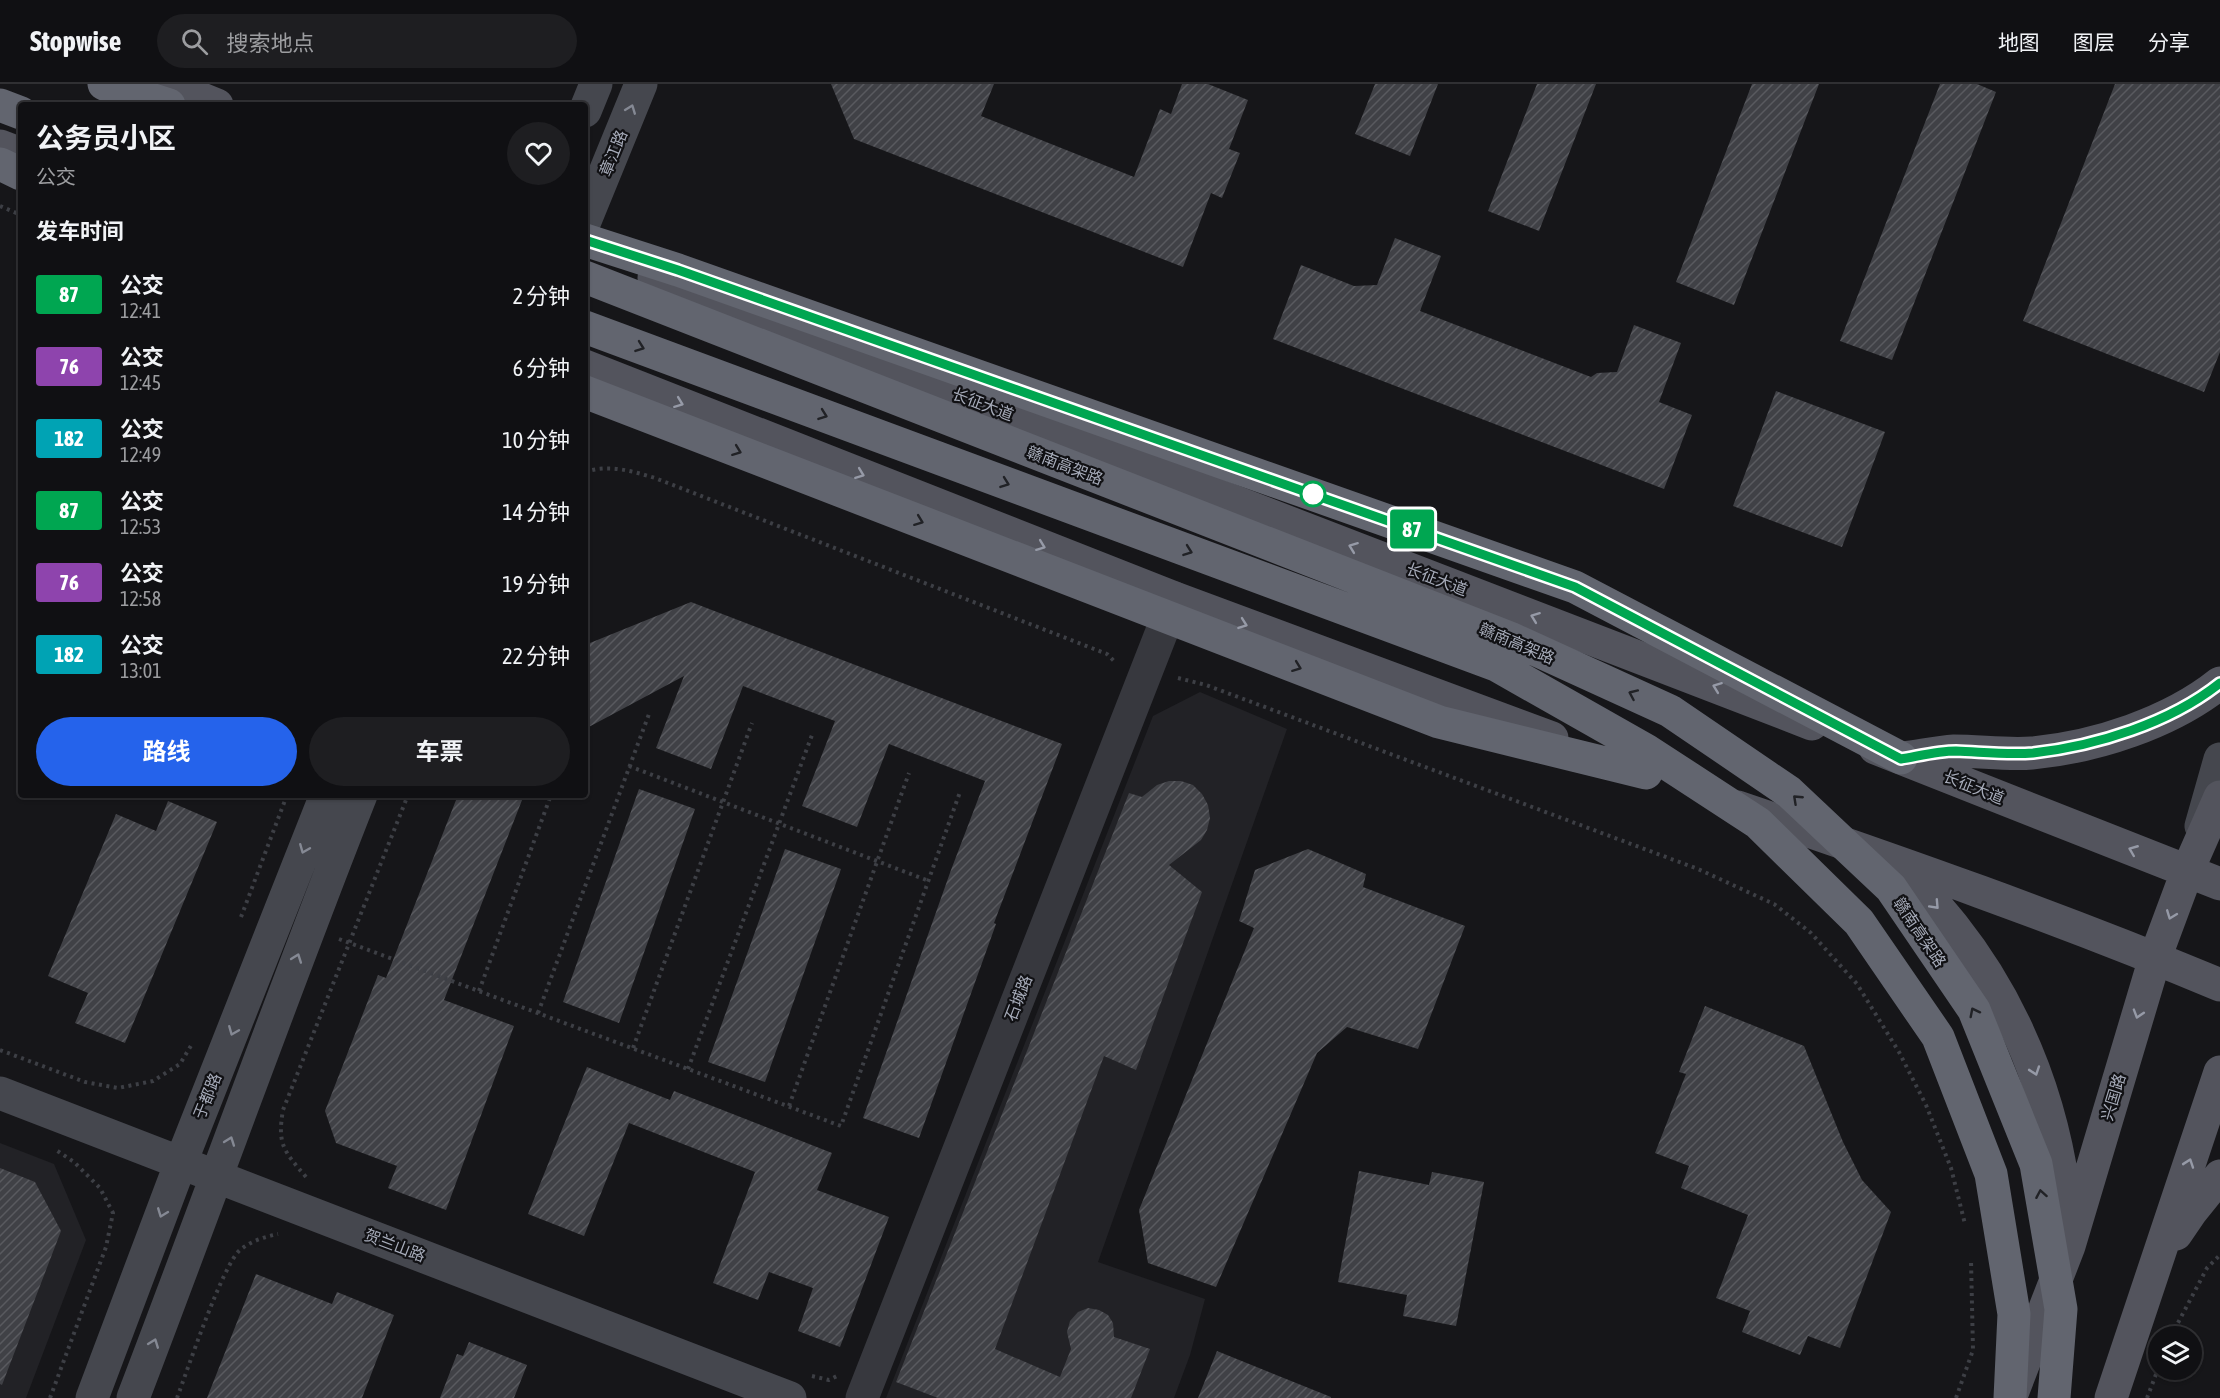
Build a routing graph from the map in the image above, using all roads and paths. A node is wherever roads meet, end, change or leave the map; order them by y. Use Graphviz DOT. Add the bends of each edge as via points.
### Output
graph roads {
  1 [pos="84,84"];
  2 [pos="104,84"];
  3 [pos="165,84"];
  4 [pos="596,84"];
  5 [pos="641,84"];
  6 [pos="130,102"];
  7 [pos="160,102"];
  8 [pos="210,102"];
  9 [pos="588,104"];
  10 [pos="0,105"];
  11 [pos="18,112"];
  12 [pos="0,146"];
  13 [pos="18,153"];
  14 [pos="0,164"];
  15 [pos="18,173"];
  16 [pos="0,206"];
  17 [pos="18,214"];
  18 [pos="588,215"];
  19 [pos="588,241"];
  20 [pos="588,253"];
  21 [pos="588,278"];
  22 [pos="588,328"];
  23 [pos="588,367"];
  24 [pos="588,393"];
  25 [pos="588,471"];
  26 [pos="1174,598"];
  27 [pos="1117,669"];
  28 [pos="1170,679"];
  29 [pos="2220,683"];
  30 [pos="649,714"];
  31 [pos="752,723"];
  32 [pos="812,735"];
  33 [pos="1901,759"];
  34 [pos="2220,759"];
  35 [pos="629,766"];
  36 [pos="909,773"];
  37 [pos="1646,773"];
  38 [pos="960,792"];
  39 [pos="2220,797"];
  40 [pos="286,798"];
  41 [pos="325,798"];
  42 [pos="360,798"];
  43 [pos="407,798"];
  44 [pos="550,798"];
  45 [pos="723,802"];
  46 [pos="779,823"];
  47 [pos="1875,853"];
  48 [pos="877,861"];
  49 [pos="2187,872"];
  50 [pos="929,881"];
  51 [pos="2220,884"];
  52 [pos="239,923"];
  53 [pos="309,927"];
  54 [pos="350,943"];
  55 [pos="2155,958"];
  56 [pos="2220,986"];
  57 [pos="479,991"];
  58 [pos="538,1013"];
  59 [pos="194,1040"];
  60 [pos="633,1048"];
  61 [pos="0,1050"];
  62 [pos="688,1069"];
  63 [pos="2220,1072"];
  64 [pos="0,1092"];
  65 [pos="789,1106"];
  66 [pos="49,1146"];
  67 [pos="181,1162"];
  68 [pos="217,1176"];
  69 [pos="2220,1176"];
  70 [pos="310,1180"];
  71 [pos="1965,1226"];
  72 [pos="287,1236"];
  73 [pos="2069,1246"];
  74 [pos="1971,1249"];
  75 [pos="2220,1255"];
  76 [pos="2138,1314"];
  77 [pos="2176,1326"];
  78 [pos="2154,1380"];
  79 [pos="796,1385"];
  80 [pos="853,1386"];
  81 [pos="50,1398"];
  82 [pos="92,1398"];
  83 [pos="133,1398"];
  84 [pos="177,1398"];
  85 [pos="1956,1398"];
  86 [pos="2010,1398"];
  87 [pos="2054,1398"];
  88 [pos="2111,1398"];
  89 [pos="2147,1398"];
  1 -- 6 [label="highway"];
  2 -- 7 [label="highway"];
  3 -- 8 [label="main road"];
  4 -- 9 [label="main road"];
  18 -- 5 [label="main road, 章江路, one-way"];
  10 -- 11 [label="highway"];
  12 -- 13 [label="main road"];
  14 -- 15 [label="highway"];
  16 -- 17 [label="path"];
  19 -- 33 [label="highway" via="1575,587"];
  33 -- 20 [label="main road, 长征大道, one-way"];
  87 -- 21 [label="highway, 赣南高架路, one-way, bridge" via="2061,1309 2036,1164 1974,1010 1891,888 1790,792 1670,711 1510,638"];
  22 -- 86 [label="highway, 赣南高架路, one-way, bridge" via="1496,665 1646,750 1758,823 1860,921 1938,1037 1991,1174 2014,1314"];
  23 -- 26 [label="main road, one-way"];
  24 -- 37 [label="highway, one-way, bridge" via="1439,722"];
  25 -- 27 [label="path" via="623,469 655,478 1107,654"];
  26 -- 37 [label="main road, one-way"];
  26 -- 80 [label="street, 石城路"];
  28 -- 71 [label="path" via="1206,685 1698,869 1774,904 1811,933 1857,984 1893,1043 1943,1147"];
  29 -- 33 [label="main road" via="2182,707 2110,738 2032,753 1953,751"];
  30 -- 35 [label="path"];
  31 -- 45 [label="path"];
  32 -- 46 [label="path"];
  49 -- 33 [label="main road, 长征大道, one-way"];
  34 -- 49 [label="main road"];
  35 -- 45 [label="path"];
  35 -- 58 [label="path"];
  36 -- 48 [label="path"];
  37 -- 47 [label="main road"];
  38 -- 50 [label="path"];
  39 -- 49 [label="main road, 兴国路"];
  40 -- 52 [label="path"];
  41 -- 67 [label="main road, 于都路, one-way"];
  42 -- 53 [label="main road"];
  43 -- 54 [label="path"];
  44 -- 57 [label="path"];
  45 -- 46 [label="path"];
  45 -- 60 [label="path"];
  46 -- 48 [label="path"];
  46 -- 62 [label="path"];
  47 -- 55 [label="main road"];
  47 -- 73 [label="main road, one-way" via="1938,907 1984,969 2012,1017 2047,1106 2066,1198"];
  48 -- 50 [label="path"];
  48 -- 65 [label="path"];
  49 -- 51 [label="main road, 长征大道"];
  49 -- 55 [label="main road, 兴国路, one-way"];
  50 -- 65 [label="path" via="841,1126"];
  53 -- 54 [label="path"];
  68 -- 53 [label="main road, one-way"];
  54 -- 57 [label="path"];
  54 -- 70 [label="path" via="283,1110 279,1133 287,1155"];
  55 -- 56 [label="main road"];
  55 -- 73 [label="main road, 兴国路, one-way"];
  57 -- 58 [label="path"];
  58 -- 60 [label="path"];
  59 -- 61 [label="path" via="180,1064 153,1081 118,1088 85,1082"];
  60 -- 62 [label="path"];
  62 -- 65 [label="path"];
  76 -- 63 [label="main road, one-way"];
  64 -- 67 [label="main road, 贺兰山路"];
  66 -- 81 [label="path" via="74,1162 100,1188 113,1213 106,1247"];
  67 -- 68 [label="main road, 贺兰山路"];
  67 -- 82 [label="main road, 于都路, one-way"];
  68 -- 79 [label="main road, 贺兰山路"];
  83 -- 68 [label="main road, one-way"];
  69 -- 76 [label="main road" via="2169,1244"];
  72 -- 84 [label="path" via="278,1233 259,1238 238,1251 226,1272"];
  73 -- 86 [label="main road, 兴国路"];
  74 -- 85 [label="path" via="1972,1350"];
  75 -- 77 [label="path" via="2207,1269"];
  76 -- 88 [label="main road"];
  78 -- 89 [label="path"];
  79 -- 80 [label="path" via="829,1380"];
}
